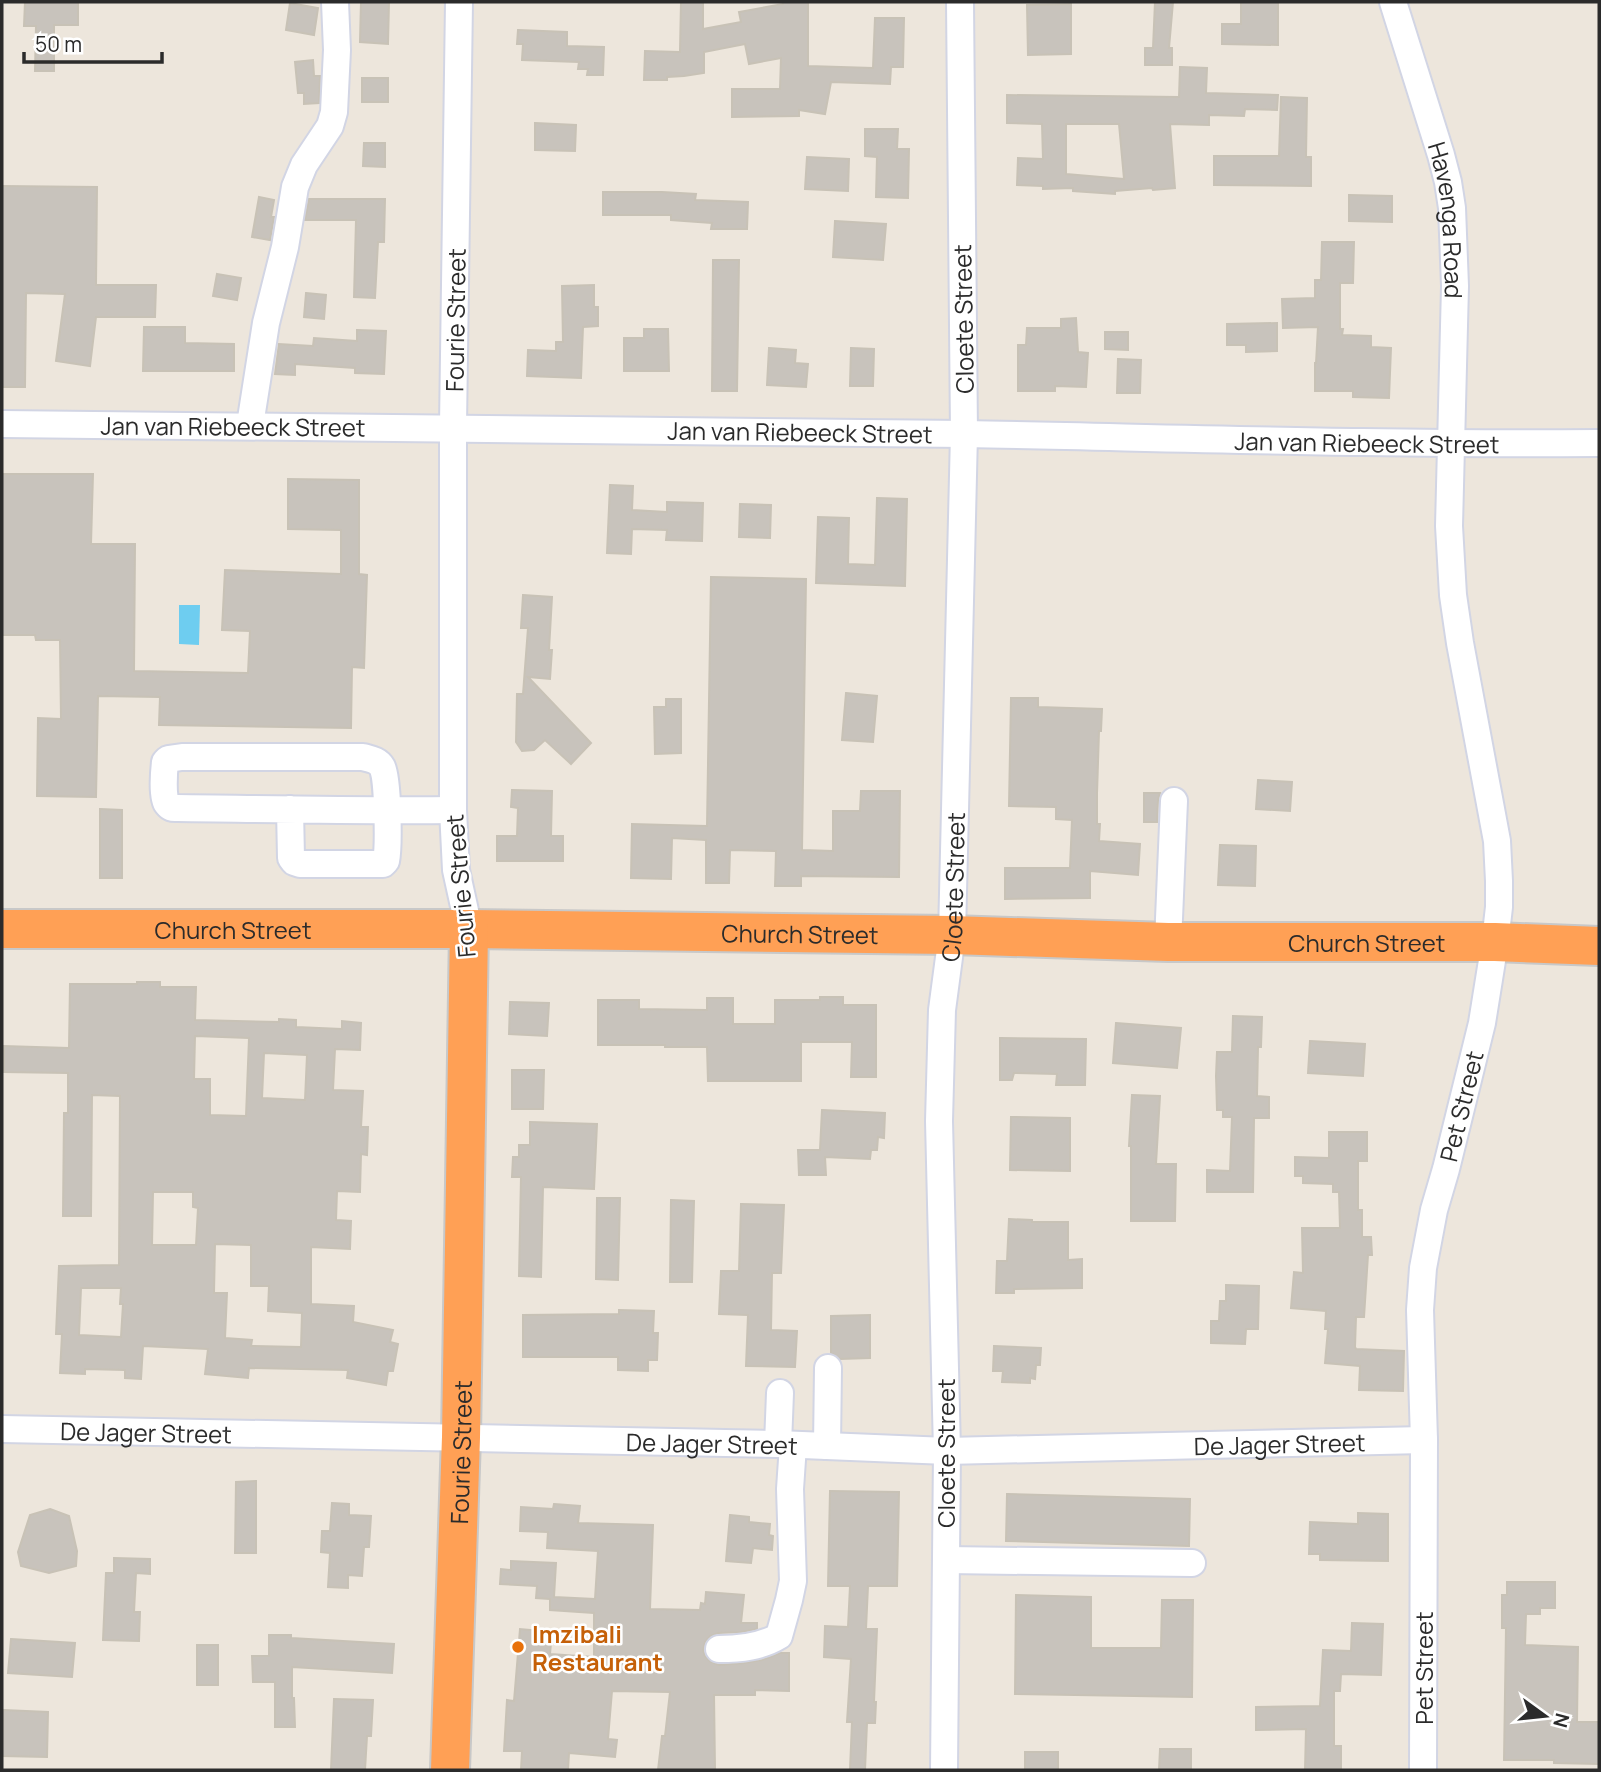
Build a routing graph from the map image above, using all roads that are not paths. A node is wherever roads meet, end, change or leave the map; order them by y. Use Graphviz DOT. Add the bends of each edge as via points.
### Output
graph roads {
  1 [pos="335,2"];
  2 [pos="458,2"];
  3 [pos="960,2"];
  4 [pos="1393,2"];
  5 [pos="2,424"];
  6 [pos="250,425"];
  7 [pos="453,426"];
  8 [pos="964,434"];
  9 [pos="1599,443"];
  10 [pos="1451,444"];
  11 [pos="1174,801"];
  12 [pos="290,810"];
  13 [pos="453,810"];
  14 [pos="387,811"];
  15 [pos="2,929"];
  16 [pos="469,929"];
  17 [pos="952,934"];
  18 [pos="1168,942"];
  19 [pos="1495,942"];
  20 [pos="1599,946"];
  21 [pos="828,1368"];
  22 [pos="780,1393"];
  23 [pos="2,1429"];
  24 [pos="461,1437"];
  25 [pos="1424,1440"];
  26 [pos="785,1444"];
  27 [pos="827,1446"];
  28 [pos="947,1451"];
  29 [pos="946,1560"];
  30 [pos="1192,1563"];
  31 [pos="719,1649"];
  32 [pos="450,1770"];
  33 [pos="944,1770"];
  34 [pos="1423,1770"];
  1 -- 6 [label="street" via="334,113 295,187"];
  2 -- 7 [label="street, Fourie Street"];
  3 -- 8 [label="street, Cloete Street"];
  4 -- 10 [label="street, Havenga Road" via="1441,155 1452,208"];
  5 -- 6 [label="street, Jan van Riebeeck Street"];
  6 -- 7 [label="street, Jan van Riebeeck Street"];
  7 -- 8 [label="street, Jan van Riebeeck Street"];
  7 -- 13 [label="street, Fourie Street"];
  8 -- 10 [label="street, Jan van Riebeeck Street"];
  8 -- 17 [label="street, Cloete Street"];
  9 -- 10 [label="street, Jan van Riebeeck Street"];
  10 -- 19 [label="street, Pet Street" via="1453,595 1497,841"];
  11 -- 18 [label="street"];
  12 -- 14 [label="street"];
  12 -- 14 [label="street" via="290,858 300,864 385,863"];
  12 -- 14 [label="street" via="173,808 166,804 165,762 182,757 363,757 383,768"];
  13 -- 14 [label="street"];
  13 -- 16 [label="street, Fourie Street" via="456,870"];
  15 -- 16 [label="highway, Church Street"];
  16 -- 17 [label="highway, Church Street"];
  16 -- 24 [label="highway, Fourie Street"];
  17 -- 18 [label="highway, Church Street"];
  17 -- 28 [label="street, Cloete Street" via="942,1010 939,1121"];
  18 -- 19 [label="highway, Church Street"];
  19 -- 20 [label="highway, Church Street"];
  19 -- 25 [label="street, Pet Street" via="1482,1023 1423,1268"];
  21 -- 27 [label="street"];
  22 -- 26 [label="street"];
  23 -- 24 [label="street, De Jager Street"];
  24 -- 26 [label="street, De Jager Street"];
  24 -- 32 [label="highway, Fourie Street"];
  25 -- 28 [label="street, De Jager Street"];
  25 -- 34 [label="street, Pet Street"];
  26 -- 27 [label="street, De Jager Street"];
  26 -- 31 [label="street" via="793,1581 779,1636 768,1643"];
  27 -- 28 [label="street, De Jager Street"];
  28 -- 29 [label="street, Cloete Street"];
  29 -- 30 [label="street"];
  29 -- 33 [label="street, Cloete Street"];
}
